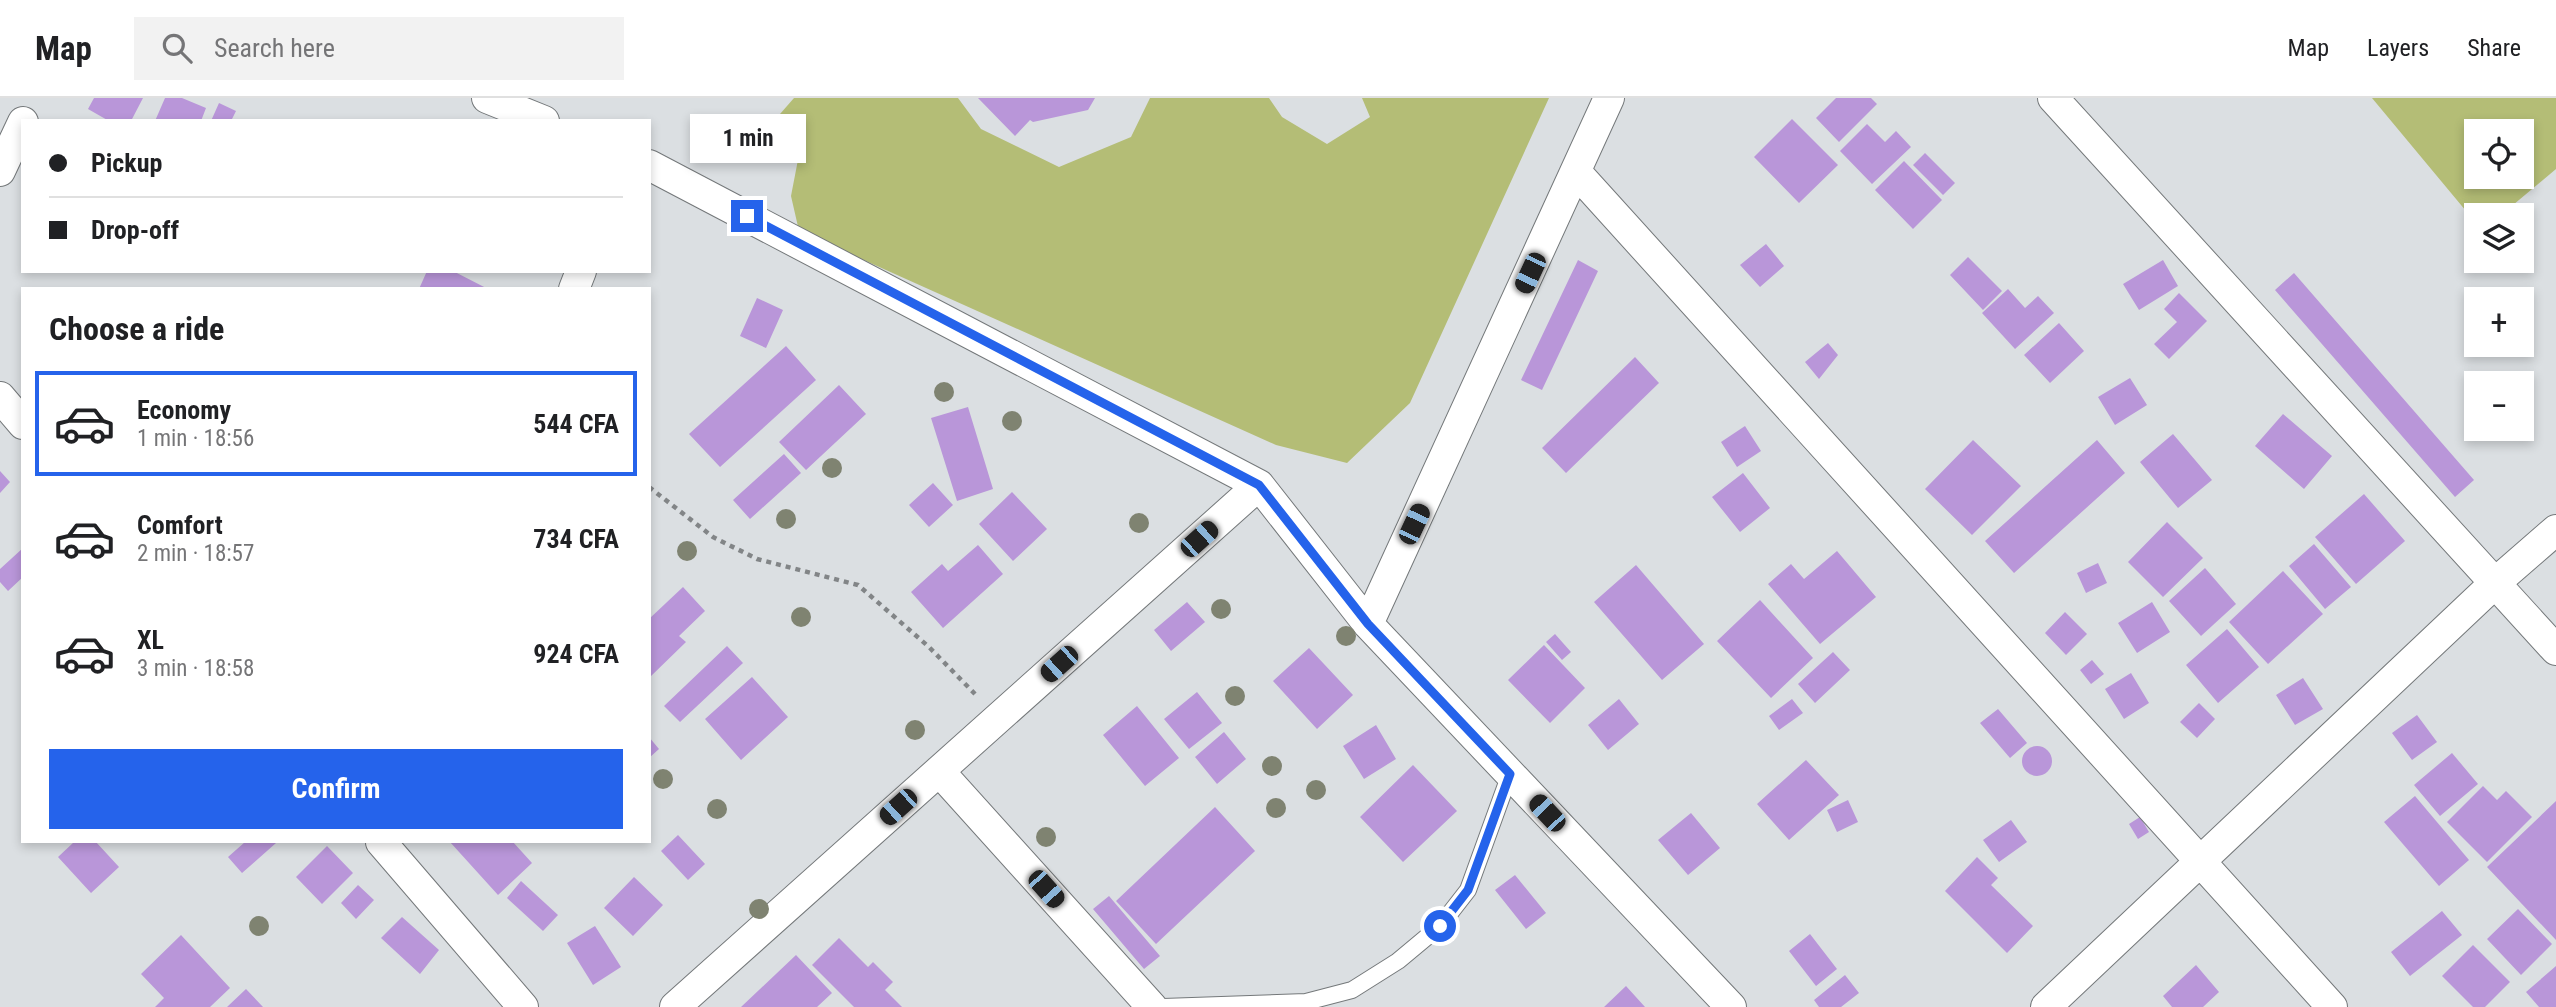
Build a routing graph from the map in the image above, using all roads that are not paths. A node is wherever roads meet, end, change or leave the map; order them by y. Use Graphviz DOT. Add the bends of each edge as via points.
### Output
graph roads {
  1 [pos="34,98"];
  2 [pos="487,98"];
  3 [pos="1609,98"];
  4 [pos="2053,98"];
  5 [pos="22,119"];
  6 [pos="539,119"];
  7 [pos="16,130"];
  8 [pos="651,166"];
  9 [pos="0,171"];
  10 [pos="1577,173"];
  11 [pos="0,397"];
  12 [pos="21,422"];
  13 [pos="1259,485"];
  14 [pos="2556,530"];
  15 [pos="2496,583"];
  16 [pos="1368,624"];
  17 [pos="2556,650"];
  18 [pos="939,771"];
  19 [pos="1510,774"];
  20 [pos="382,843"];
  21 [pos="2200,862"];
  22 [pos="523,1007"];
  23 [pos="675,1007"];
  24 [pos="1152,1007"];
  25 [pos="1163,1007"];
  26 [pos="1731,1007"];
  27 [pos="2046,1007"];
  28 [pos="2332,1007"];
  1 -- 5 [label="street"];
  2 -- 6 [label="street"];
  3 -- 10 [label="street"];
  4 -- 15 [label="street"];
  7 -- 9 [label="street"];
  8 -- 13 [label="street"];
  10 -- 16 [label="street"];
  10 -- 21 [label="street"];
  11 -- 12 [label="street"];
  13 -- 16 [label="street"];
  13 -- 18 [label="street"];
  14 -- 15 [label="street"];
  15 -- 17 [label="street"];
  15 -- 21 [label="street"];
  16 -- 19 [label="street"];
  18 -- 23 [label="street"];
  18 -- 24 [label="street"];
  19 -- 25 [label="lane" via="1468,890 1440,926 1398,961 1352,989 1306,1002"];
  19 -- 26 [label="street"];
  20 -- 22 [label="street"];
  21 -- 27 [label="street"];
  21 -- 28 [label="street"];
}
